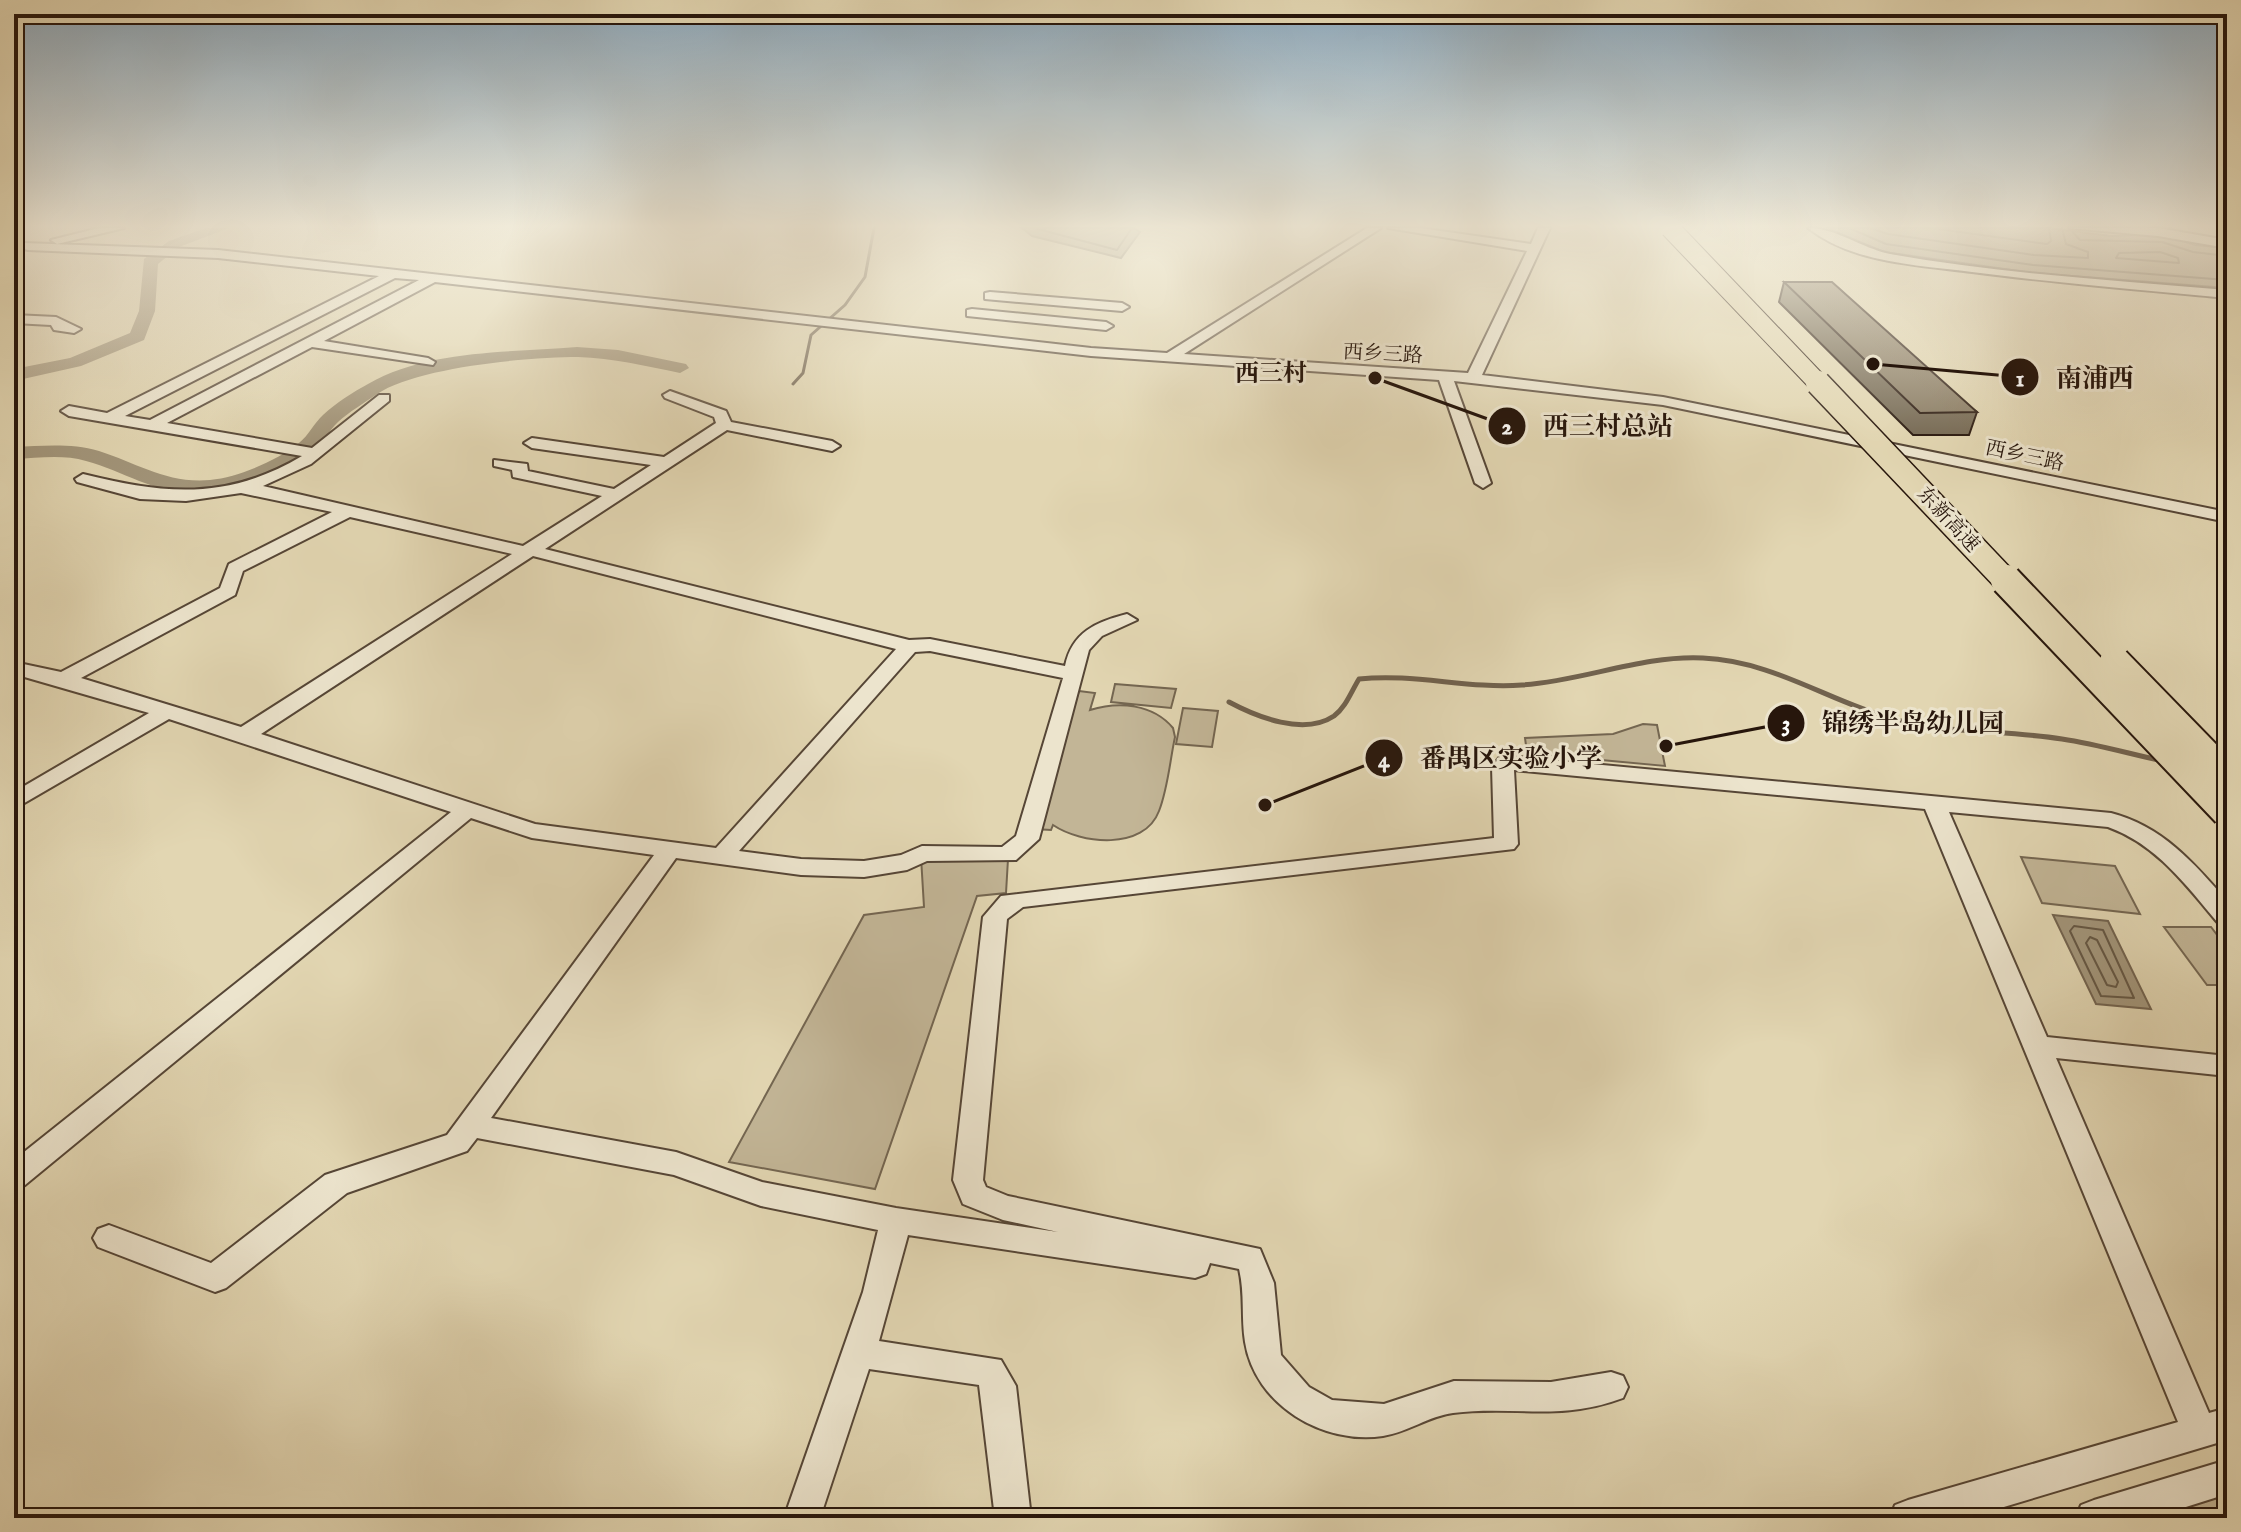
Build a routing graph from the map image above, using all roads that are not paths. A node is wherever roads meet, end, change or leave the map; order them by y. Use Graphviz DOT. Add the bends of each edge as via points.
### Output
graph roads {
  1 [pos="342,299"];
  2 [pos="392,299"];
  3 [pos="614,299"];
  4 [pos="986,299"];
  5 [pos="1030,299"];
  6 [pos="1128,299"];
  7 [pos="1261,299"];
  8 [pos="1510,299"];
  9 [pos="1738,299"];
  10 [pos="1757,299"];
  11 [pos="1036,300"];
  12 [pos="1122,307"];
  13 [pos="972,313"];
  14 [pos="1022,318"];
  15 [pos="14,319"];
  16 [pos="1106,326"];
  17 [pos="74,329"];
  18 [pos="946,335"];
  19 [pos="268,337"];
  20 [pos="310,342"];
  21 [pos="999,342"];
  22 [pos="1091,352"];
  23 [pos="1167,359"];
  24 [pos="428,362"];
  25 [pos="1445,376"];
  26 [pos="1473,378"];
  27 [pos="670,395"];
  28 [pos="384,398"];
  29 [pos="69,411"];
  30 [pos="109,418"];
  31 [pos="152,425"];
  32 [pos="724,425"];
  33 [pos="532,443"];
  34 [pos="832,446"];
  35 [pos="314,453"];
  36 [pos="665,462"];
  37 [pos="500,463"];
  38 [pos="83,479"];
  39 [pos="1483,483"];
  40 [pos="245,488"];
  41 [pos="616,494"];
  42 [pos="348,511"];
  43 [pos="2227,517"];
  44 [pos="527,551"];
  45 [pos="1127,620"];
  46 [pos="909,646"];
  47 [pos="14,668"];
  48 [pos="1074,674"];
  49 [pos="64,679"];
  50 [pos="165,712"];
  51 [pos="244,735"];
  52 [pos="2227,777"];
  53 [pos="14,802"];
  54 [pos="1934,803"];
  55 [pos="468,809"];
  56 [pos="2227,812"];
  57 [pos="668,852"];
  58 [pos="720,858"];
  59 [pos="2218,896"];
  60 [pos="2227,917"];
  61 [pos="2037,1046"];
  62 [pos="2227,1066"];
  63 [pos="468,1125"];
  64 [pos="14,1177"];
  65 [pos="896,1221"];
  66 [pos="109,1238"];
  67 [pos="1195,1265"];
  68 [pos="858,1353"];
  69 [pos="1611,1387"];
  70 [pos="2214,1428"];
  71 [pos="2227,1477"];
  72 [pos="802,1518"];
  73 [pos="1013,1518"];
  74 [pos="1908,1518"];
  75 [pos="2094,1518"];
  1 -- 19 [label="street"];
  2 -- 20 [label="street"];
  3 -- 18 [label="street, 西乡三路"];
  4 -- 13 [label="street"];
  5 -- 11 [label="street"];
  6 -- 12 [label="street"];
  7 -- 23 [label="street"];
  8 -- 26 [label="street"];
  9 -- 56 [label="highway, 东新高速, bridge"];
  10 -- 52 [label="highway, 东新高速, bridge"];
  11 -- 12 [label="street"];
  11 -- 14 [label="street"];
  12 -- 16 [label="street"];
  13 -- 14 [label="street"];
  13 -- 18 [label="street"];
  14 -- 16 [label="street"];
  14 -- 21 [label="street"];
  15 -- 17 [label="street" via="56,321 59,327"];
  16 -- 22 [label="street"];
  18 -- 21 [label="street, 西乡三路"];
  19 -- 20 [label="street"];
  19 -- 30 [label="street"];
  20 -- 24 [label="street"];
  20 -- 31 [label="street"];
  21 -- 22 [label="street, 西乡三路"];
  22 -- 23 [label="street, 西乡三路"];
  23 -- 25 [label="street, 西乡三路"];
  25 -- 26 [label="street, 西乡三路"];
  25 -- 39 [label="street"];
  26 -- 43 [label="street, 西乡三路" via="1663,401"];
  27 -- 32 [label="street" via="721,414"];
  28 -- 35 [label="street"];
  29 -- 30 [label="street"];
  30 -- 31 [label="street"];
  31 -- 35 [label="street"];
  32 -- 34 [label="street"];
  32 -- 36 [label="street"];
  33 -- 36 [label="street"];
  35 -- 40 [label="street"];
  36 -- 41 [label="street"];
  37 -- 41 [label="street" via="521,467 519,474"];
  38 -- 40 [label="street" via="140,494 186,496"];
  40 -- 42 [label="street"];
  41 -- 44 [label="street"];
  42 -- 44 [label="street"];
  42 -- 49 [label="street" via="235,568 228,591"];
  44 -- 46 [label="street"];
  44 -- 51 [label="street"];
  45 -- 48 [label="street" via="1089,633 1078,647"];
  46 -- 48 [label="street" via="930,645"];
  46 -- 58 [label="street"];
  47 -- 49 [label="street"];
  48 -- 58 [label="street" via="1027,839 1008,855 922,853 907,862 864,869"];
  49 -- 50 [label="street"];
  50 -- 51 [label="street"];
  50 -- 53 [label="street"];
  51 -- 55 [label="street"];
  54 -- 59 [label="street" via="2127,824"];
  54 -- 61 [label="street"];
  54 -- 69 [label="street" via="1507,763 1506,844 1023,899 1010,902 995,917 968,1180 974,1195 1003,1208 1249,1258 1258,1274 1258,1318 1269,1367 1288,1392 1338,1420 1374,1422 1444,1398 1550,1398"];
  55 -- 57 [label="street" via="532,831"];
  55 -- 64 [label="street"];
  57 -- 58 [label="street"];
  57 -- 63 [label="street"];
  59 -- 60 [label="street"];
  61 -- 62 [label="street"];
  61 -- 70 [label="street"];
  63 -- 65 [label="street" via="676,1164 761,1194"];
  63 -- 66 [label="street" via="457,1143 336,1184 215,1278"];
  65 -- 67 [label="street"];
  65 -- 68 [label="street"];
  68 -- 72 [label="street"];
  68 -- 73 [label="street" via="989,1371 999,1386"];
  70 -- 74 [label="street"];
  71 -- 75 [label="street"];
}
